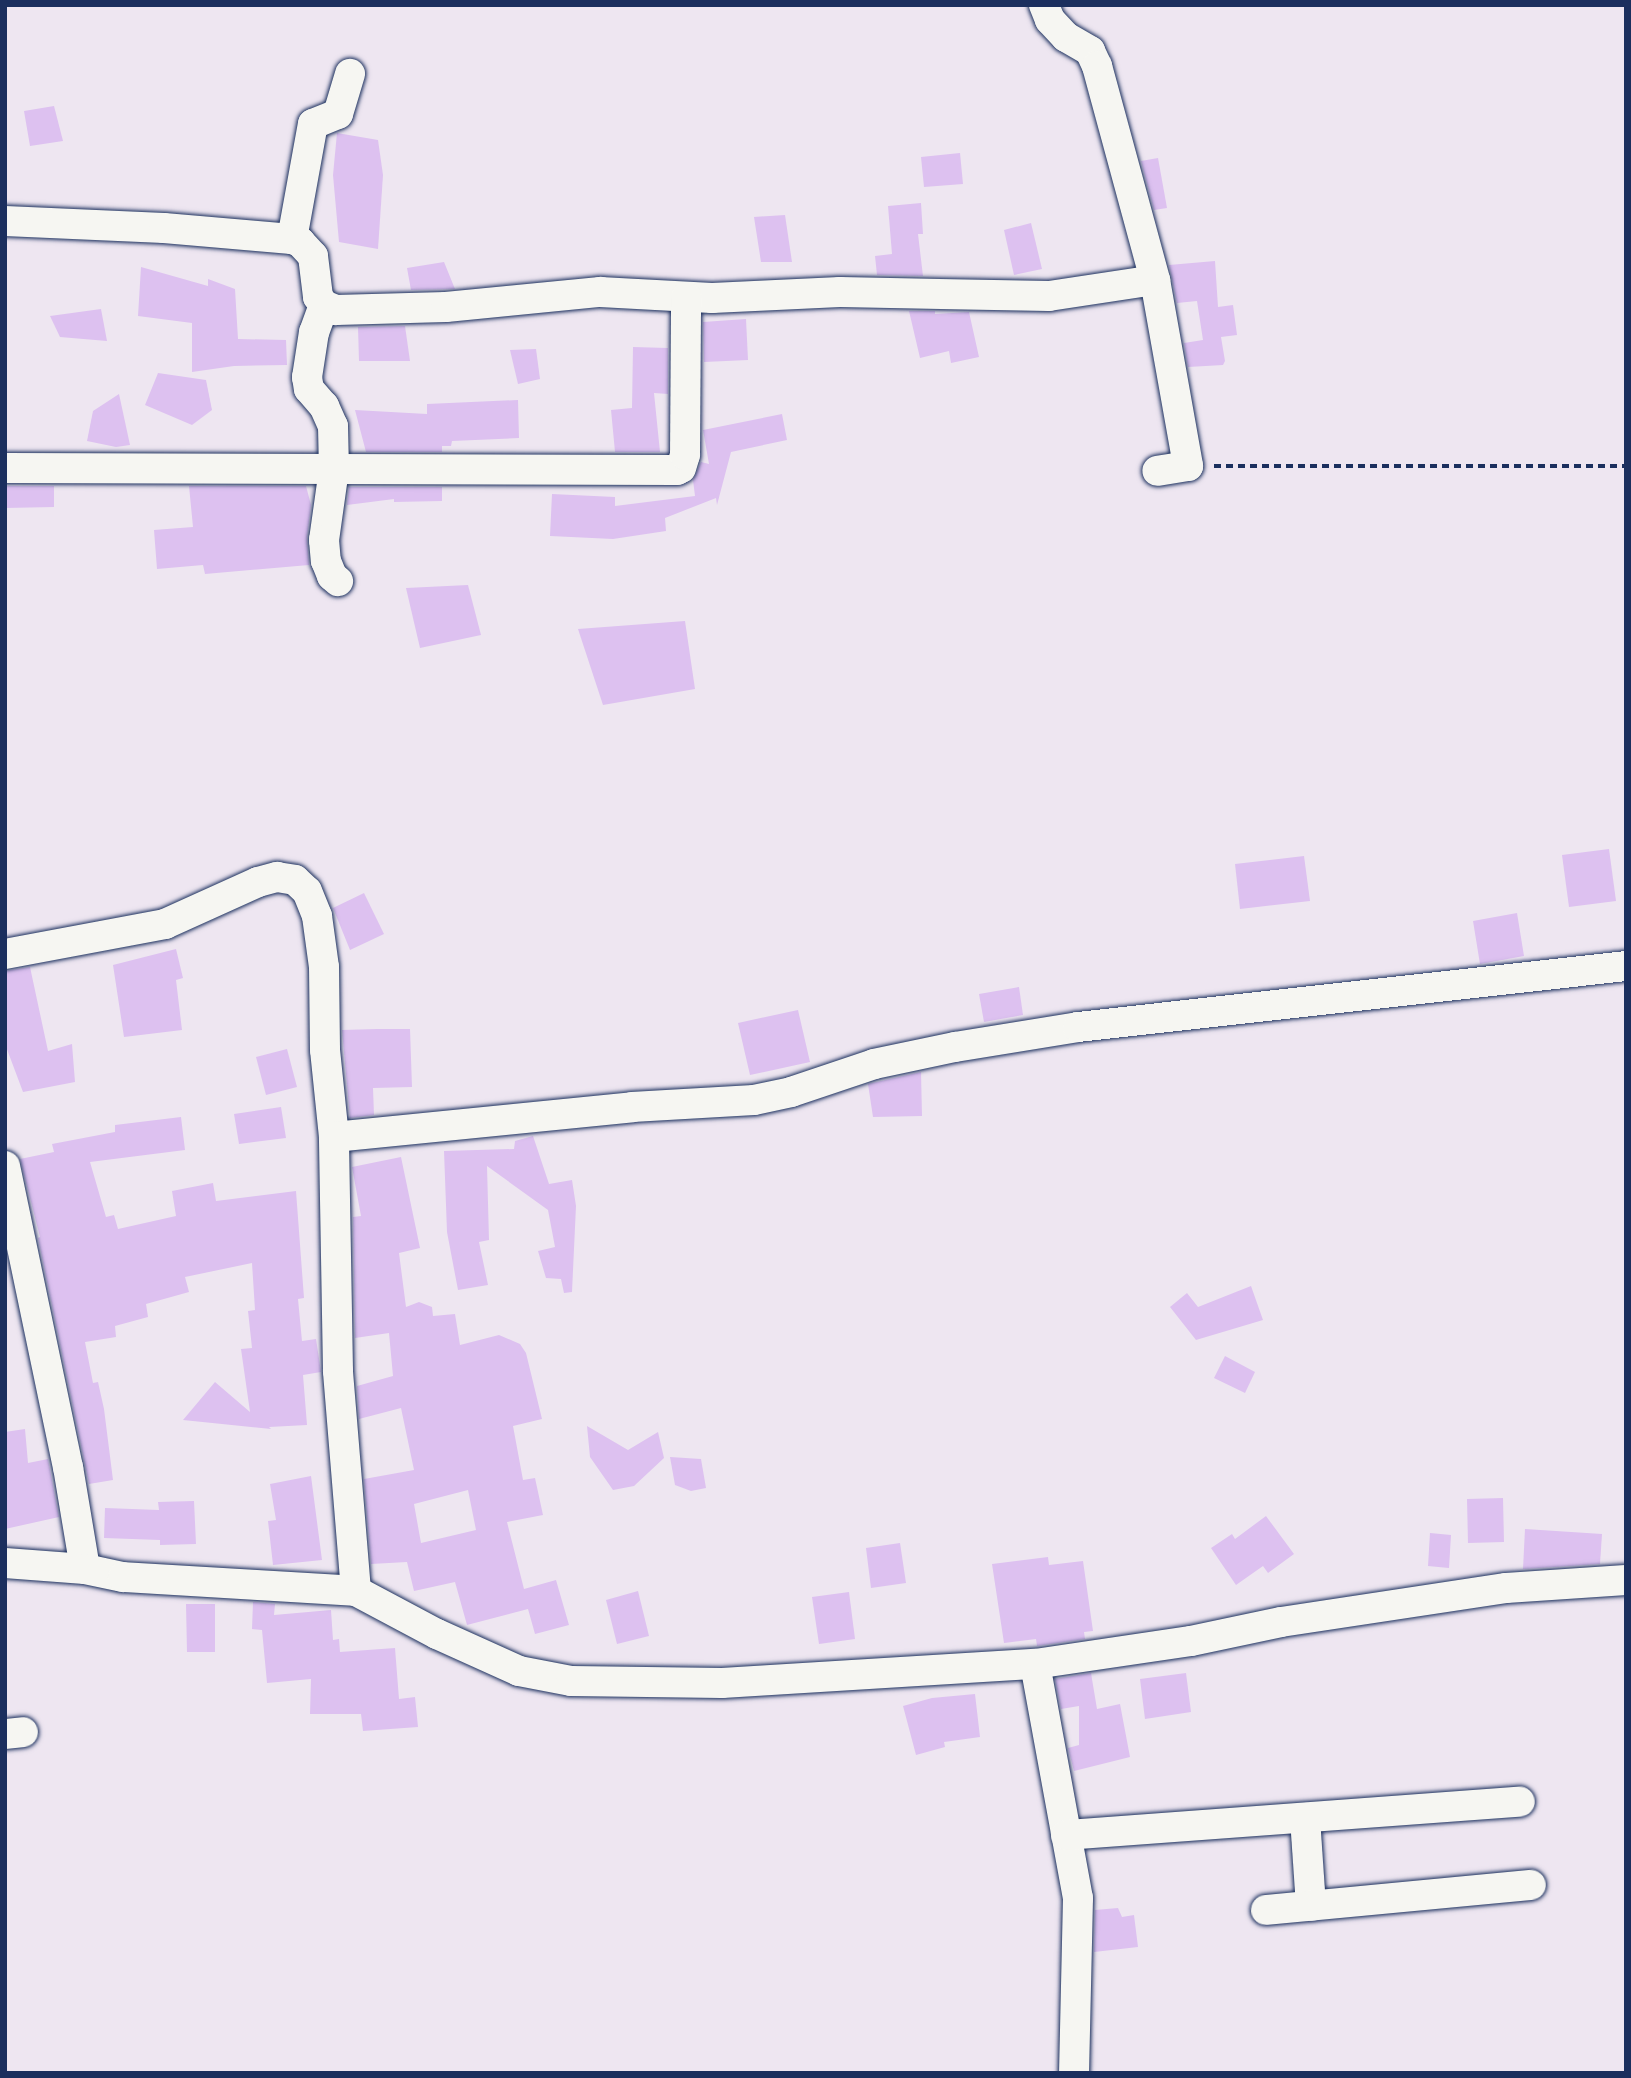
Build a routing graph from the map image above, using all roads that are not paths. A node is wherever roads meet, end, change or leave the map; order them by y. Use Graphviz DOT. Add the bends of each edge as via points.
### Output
graph roads {
  1 [pos="1044,5"];
  2 [pos="350,74"];
  3 [pos="5,221"];
  4 [pos="292,239"];
  5 [pos="1156,280"];
  6 [pos="686,296"];
  7 [pos="324,305"];
  8 [pos="5,468"];
  9 [pos="334,469"];
  10 [pos="1157,471"];
  11 [pos="338,581"];
  12 [pos="5,954"];
  13 [pos="1626,966"];
  14 [pos="334,1137"];
  15 [pos="7,1179"];
  16 [pos="5,1563"];
  17 [pos="85,1569"];
  18 [pos="1626,1580"];
  19 [pos="356,1591"];
  20 [pos="1035,1664"];
  21 [pos="1520,1802"];
  22 [pos="1305,1818"];
  23 [pos="1066,1835"];
  24 [pos="1531,1885"];
  25 [pos="1311,1906"];
  26 [pos="1266,1910"];
  27 [pos="1074,2073"];
  1 -- 5 [label="street" via="1050,20 1066,37 1090,51 1097,66"];
  2 -- 4 [label="street" via="338,114 313,124"];
  3 -- 4 [label="street"];
  4 -- 7 [label="street" via="313,256 318,297"];
  5 -- 6 [label="street" via="1049,296 840,292"];
  5 -- 10 [label="street" via="1188,466"];
  6 -- 7 [label="street" via="600,292 446,307 336,310"];
  6 -- 9 [label="street" via="685,455 681,468"];
  7 -- 9 [label="street" via="314,331 307,377 314,398 329,415"];
  8 -- 9 [label="street"];
  9 -- 11 [label="street" via="324,540 326,561"];
  12 -- 14 [label="street" via="165,924 258,882 277,877 295,880 307,891 317,916"];
  13 -- 14 [label="street" via="1078,1027 874,1064 754,1100 632,1107"];
  14 -- 19 [label="street" via="338,1371"];
  15 -- 17 [label="street"];
  16 -- 17 [label="street"];
  17 -- 19 [label="street" via="123,1577"];
  18 -- 20 [label="street" via="1506,1588"];
  19 -- 20 [label="street" via="519,1671 571,1681 722,1683"];
  20 -- 23 [label="street"];
  21 -- 22 [label="street"];
  22 -- 23 [label="street"];
  22 -- 25 [label="street"];
  23 -- 27 [label="street" via="1079,1898"];
  24 -- 25 [label="street"];
  25 -- 26 [label="street"];
}
